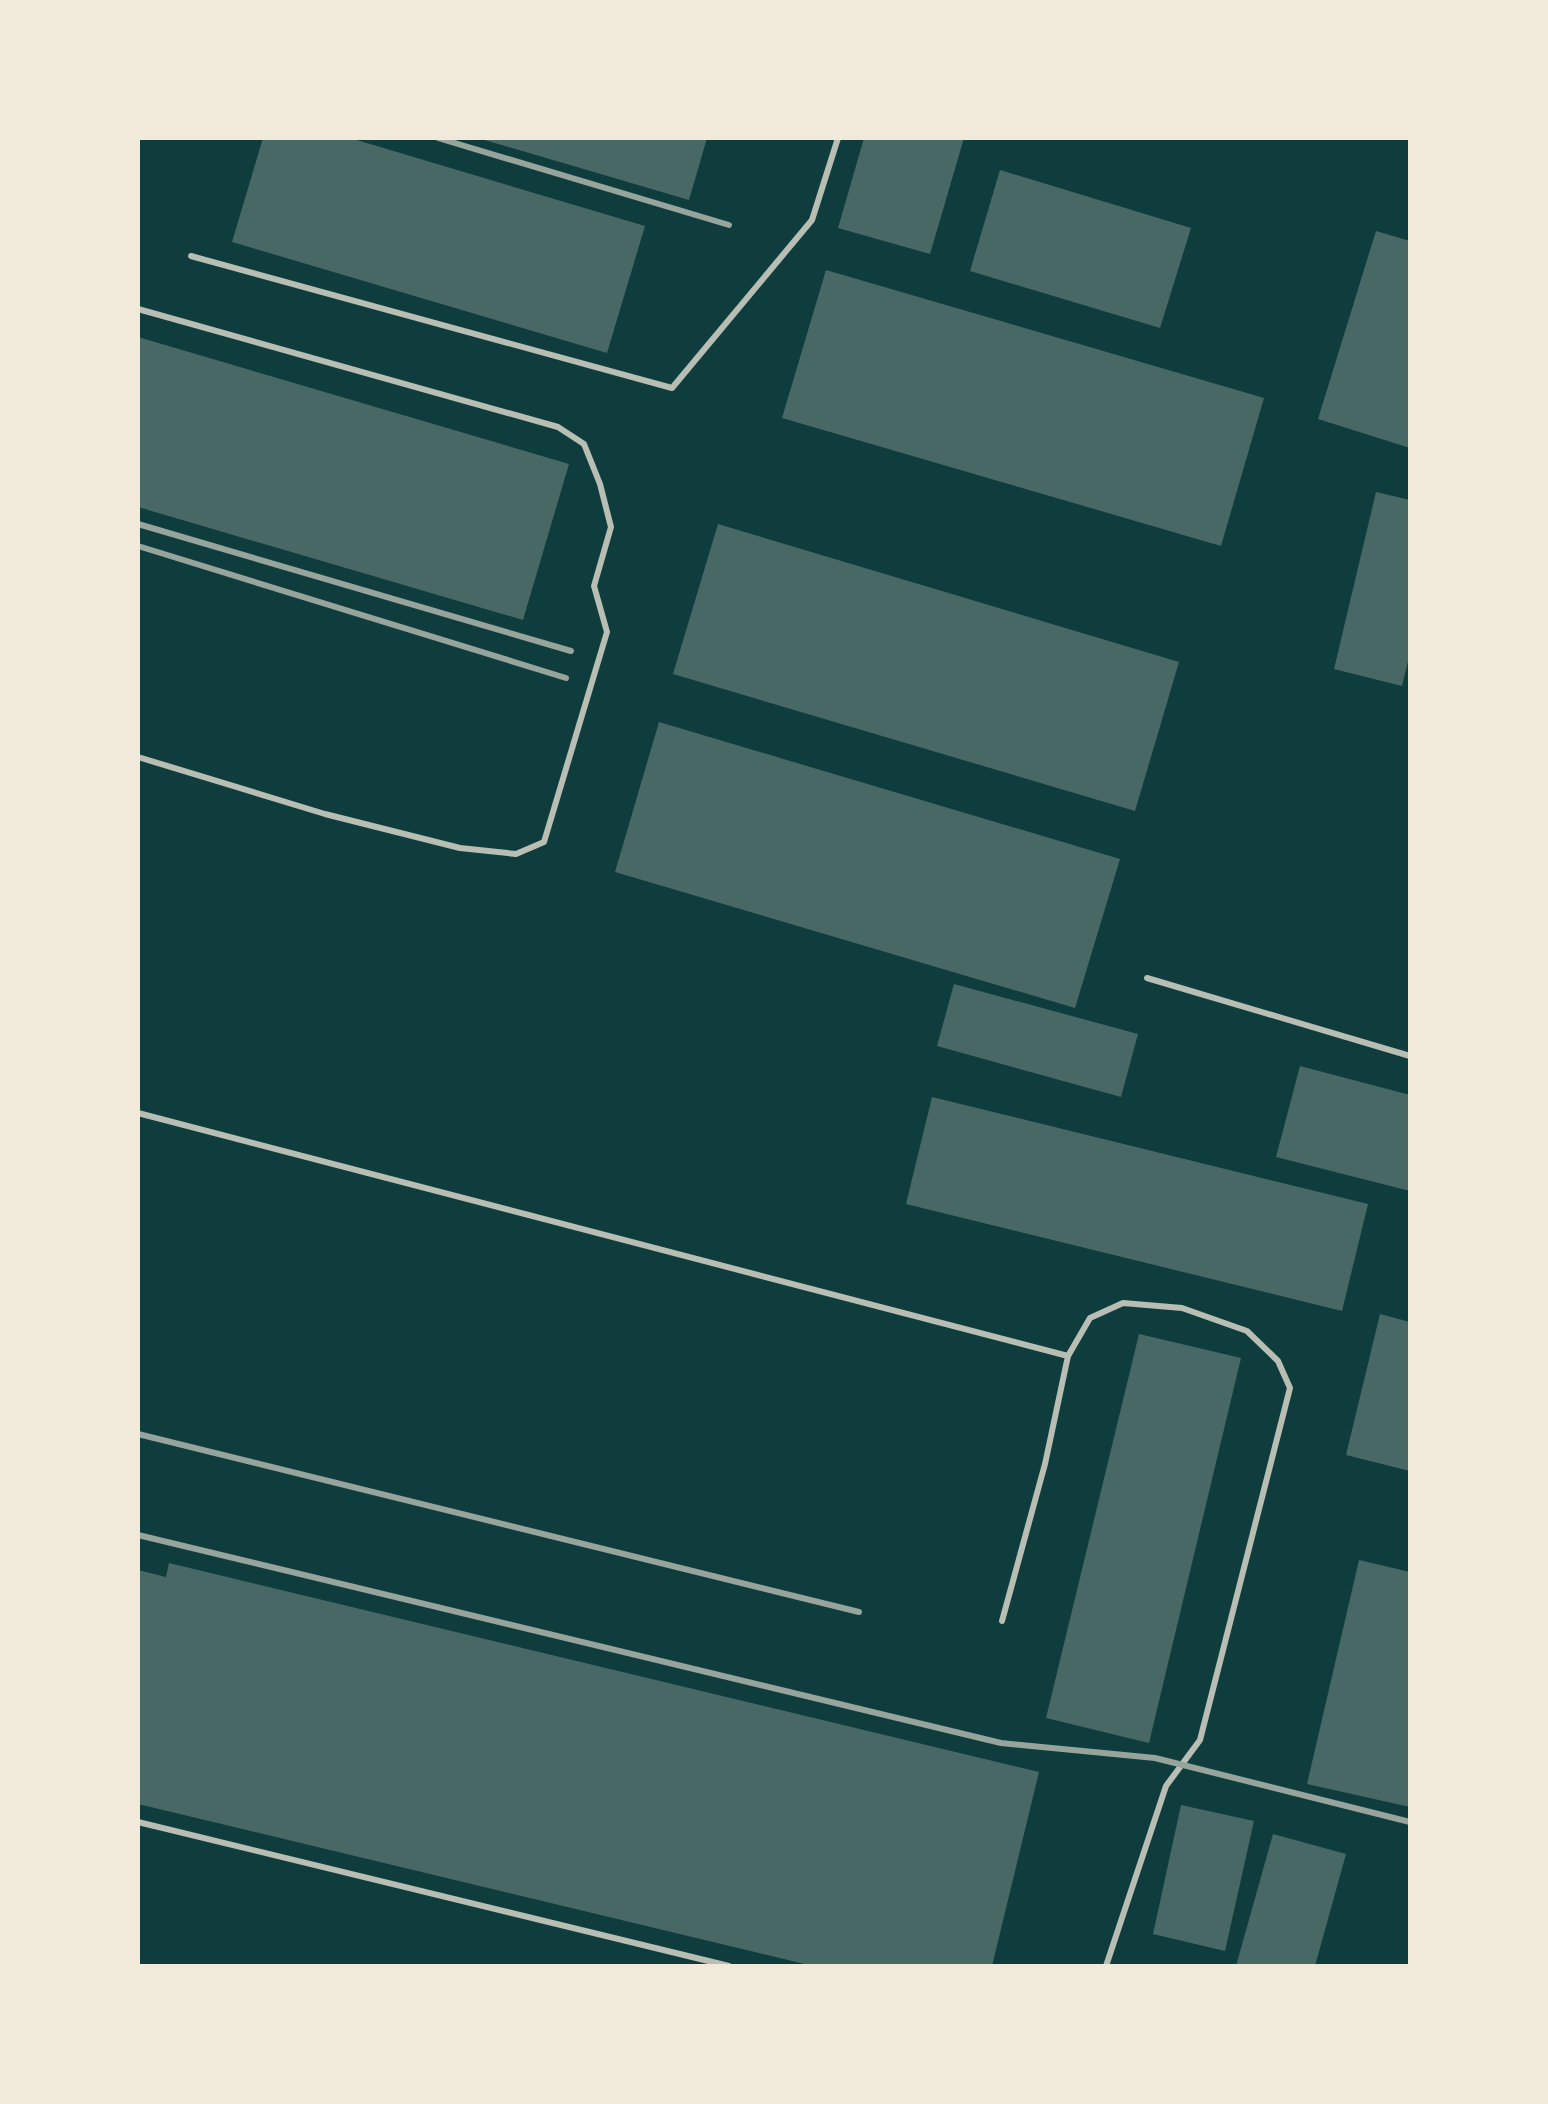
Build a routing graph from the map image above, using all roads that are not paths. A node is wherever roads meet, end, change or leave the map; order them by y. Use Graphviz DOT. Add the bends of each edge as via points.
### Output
graph roads {
  1 [pos="838,138"];
  2 [pos="191,256"];
  3 [pos="138,309"];
  4 [pos="138,757"];
  5 [pos="1147,978"];
  6 [pos="1410,1056"];
  7 [pos="138,1113"];
  8 [pos="1068,1356"];
  9 [pos="1002,1621"];
  10 [pos="138,1822"];
  11 [pos="729,1966"];
  12 [pos="1106,1966"];
  1 -- 2 [label="lane" via="812,220 672,388"];
  3 -- 4 [label="lane" via="558,427 584,444 611,527 594,586 607,632 544,842 516,854 460,848"];
  5 -- 6 [label="lane"];
  7 -- 8 [label="lane"];
  8 -- 9 [label="lane"];
  8 -- 12 [label="lane" via="1090,1318 1123,1303 1182,1308 1247,1331 1278,1361 1290,1388 1200,1740 1166,1786"];
  10 -- 11 [label="lane"];
}
